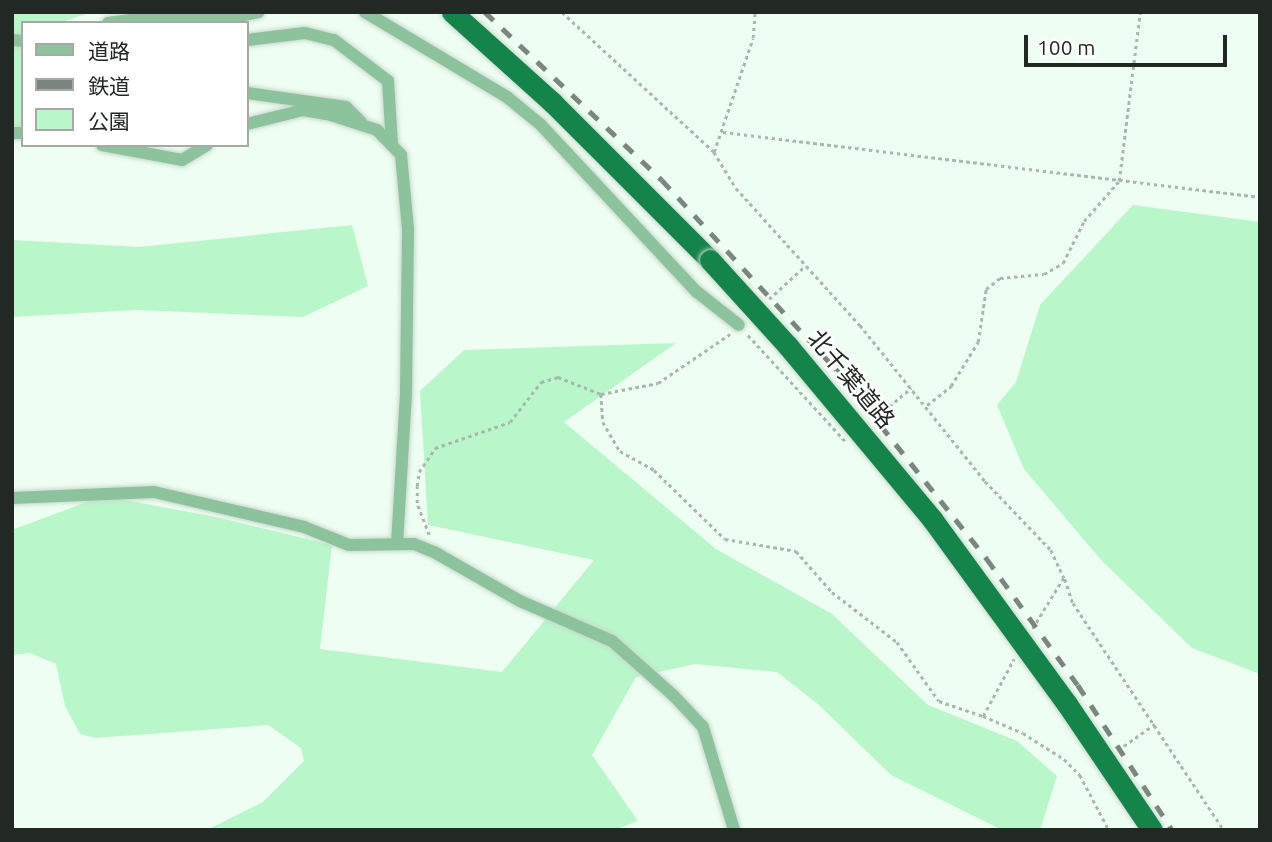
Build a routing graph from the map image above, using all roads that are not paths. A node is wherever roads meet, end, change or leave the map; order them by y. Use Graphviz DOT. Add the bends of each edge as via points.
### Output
graph roads {
  1 [pos="259,12"];
  2 [pos="365,12"];
  3 [pos="452,12"];
  4 [pos="159,19"];
  5 [pos="134,21"];
  6 [pos="248,40"];
  7 [pos="248,93"];
  8 [pos="362,123"];
  9 [pos="248,124"];
  10 [pos="392,144"];
  11 [pos="113,147"];
  12 [pos="204,147"];
  13 [pos="739,325"];
  14 [pos="12,498"];
  15 [pos="397,543"];
  16 [pos="734,830"];
  17 [pos="1152,830"];
  1 -- 4 [label="street"];
  2 -- 13 [label="street" via="508,97 541,125 697,292 720,305"];
  3 -- 17 [label="highway, 北千葉道路, bridge" via="552,102 710,260 788,346 932,519"];
  4 -- 5 [label="street"];
  6 -- 10 [label="street" via="305,33 334,40 388,81"];
  7 -- 8 [label="street" via="346,107"];
  8 -- 9 [label="street" via="303,110"];
  8 -- 10 [label="street"];
  10 -- 15 [label="street" via="401,155 406,176 408,229 406,393"];
  11 -- 12 [label="street" via="182,160"];
  14 -- 15 [label="street" via="154,492 304,527 349,545"];
  15 -- 16 [label="street" via="442,555 520,601 612,641 703,727"];
}
